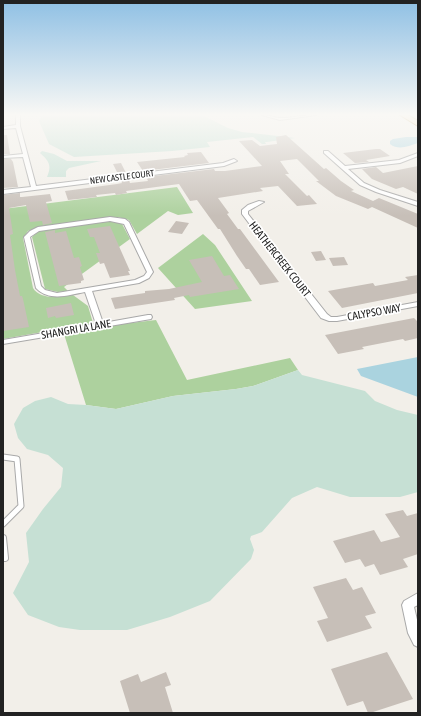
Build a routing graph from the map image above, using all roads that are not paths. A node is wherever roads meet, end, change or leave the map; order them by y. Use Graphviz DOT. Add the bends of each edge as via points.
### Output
graph roads {
  1 [pos="23,148"];
  2 [pos="326,152"];
  3 [pos="418,154"];
  4 [pos="25,155"];
  5 [pos="3,157"];
  6 [pos="234,161"];
  7 [pos="343,168"];
  8 [pos="34,188"];
  9 [pos="3,192"];
  10 [pos="261,202"];
  11 [pos="418,204"];
  12 [pos="88,290"];
  13 [pos="418,304"];
  14 [pos="148,316"];
  15 [pos="329,319"];
  16 [pos="100,325"];
  17 [pos="3,342"];
  18 [pos="3,457"];
  19 [pos="3,524"];
  20 [pos="3,538"];
  21 [pos="3,558"];
  22 [pos="418,598"];
  23 [pos="418,641"];
  1 -- 4 [label="street"];
  2 -- 7 [label="street"];
  3 -- 7 [label="street" via="400,161"];
  4 -- 5 [label="street"];
  4 -- 8 [label="street"];
  6 -- 8 [label="street, NEW CASTLE COURT"];
  7 -- 11 [label="street" via="362,184"];
  8 -- 9 [label="street, NEW CASTLE COURT"];
  10 -- 15 [label="street, HEATHERCREEK COURT" via="250,206 245,210 245,214 324,316"];
  12 -- 12 [label="street" via="57,295 40,290 27,237 38,229 110,219 128,223 149,274 144,280 137,282"];
  12 -- 16 [label="street"];
  13 -- 15 [label="street, CALYPSO WAY"];
  14 -- 16 [label="street, SHANGRI LA LANE"];
  16 -- 17 [label="street, SHANGRI LA LANE"];
  18 -- 19 [label="lane" via="17,459 21,506"];
  20 -- 21 [label="lane"];
  22 -- 23 [label="street" via="408,605"];
}
